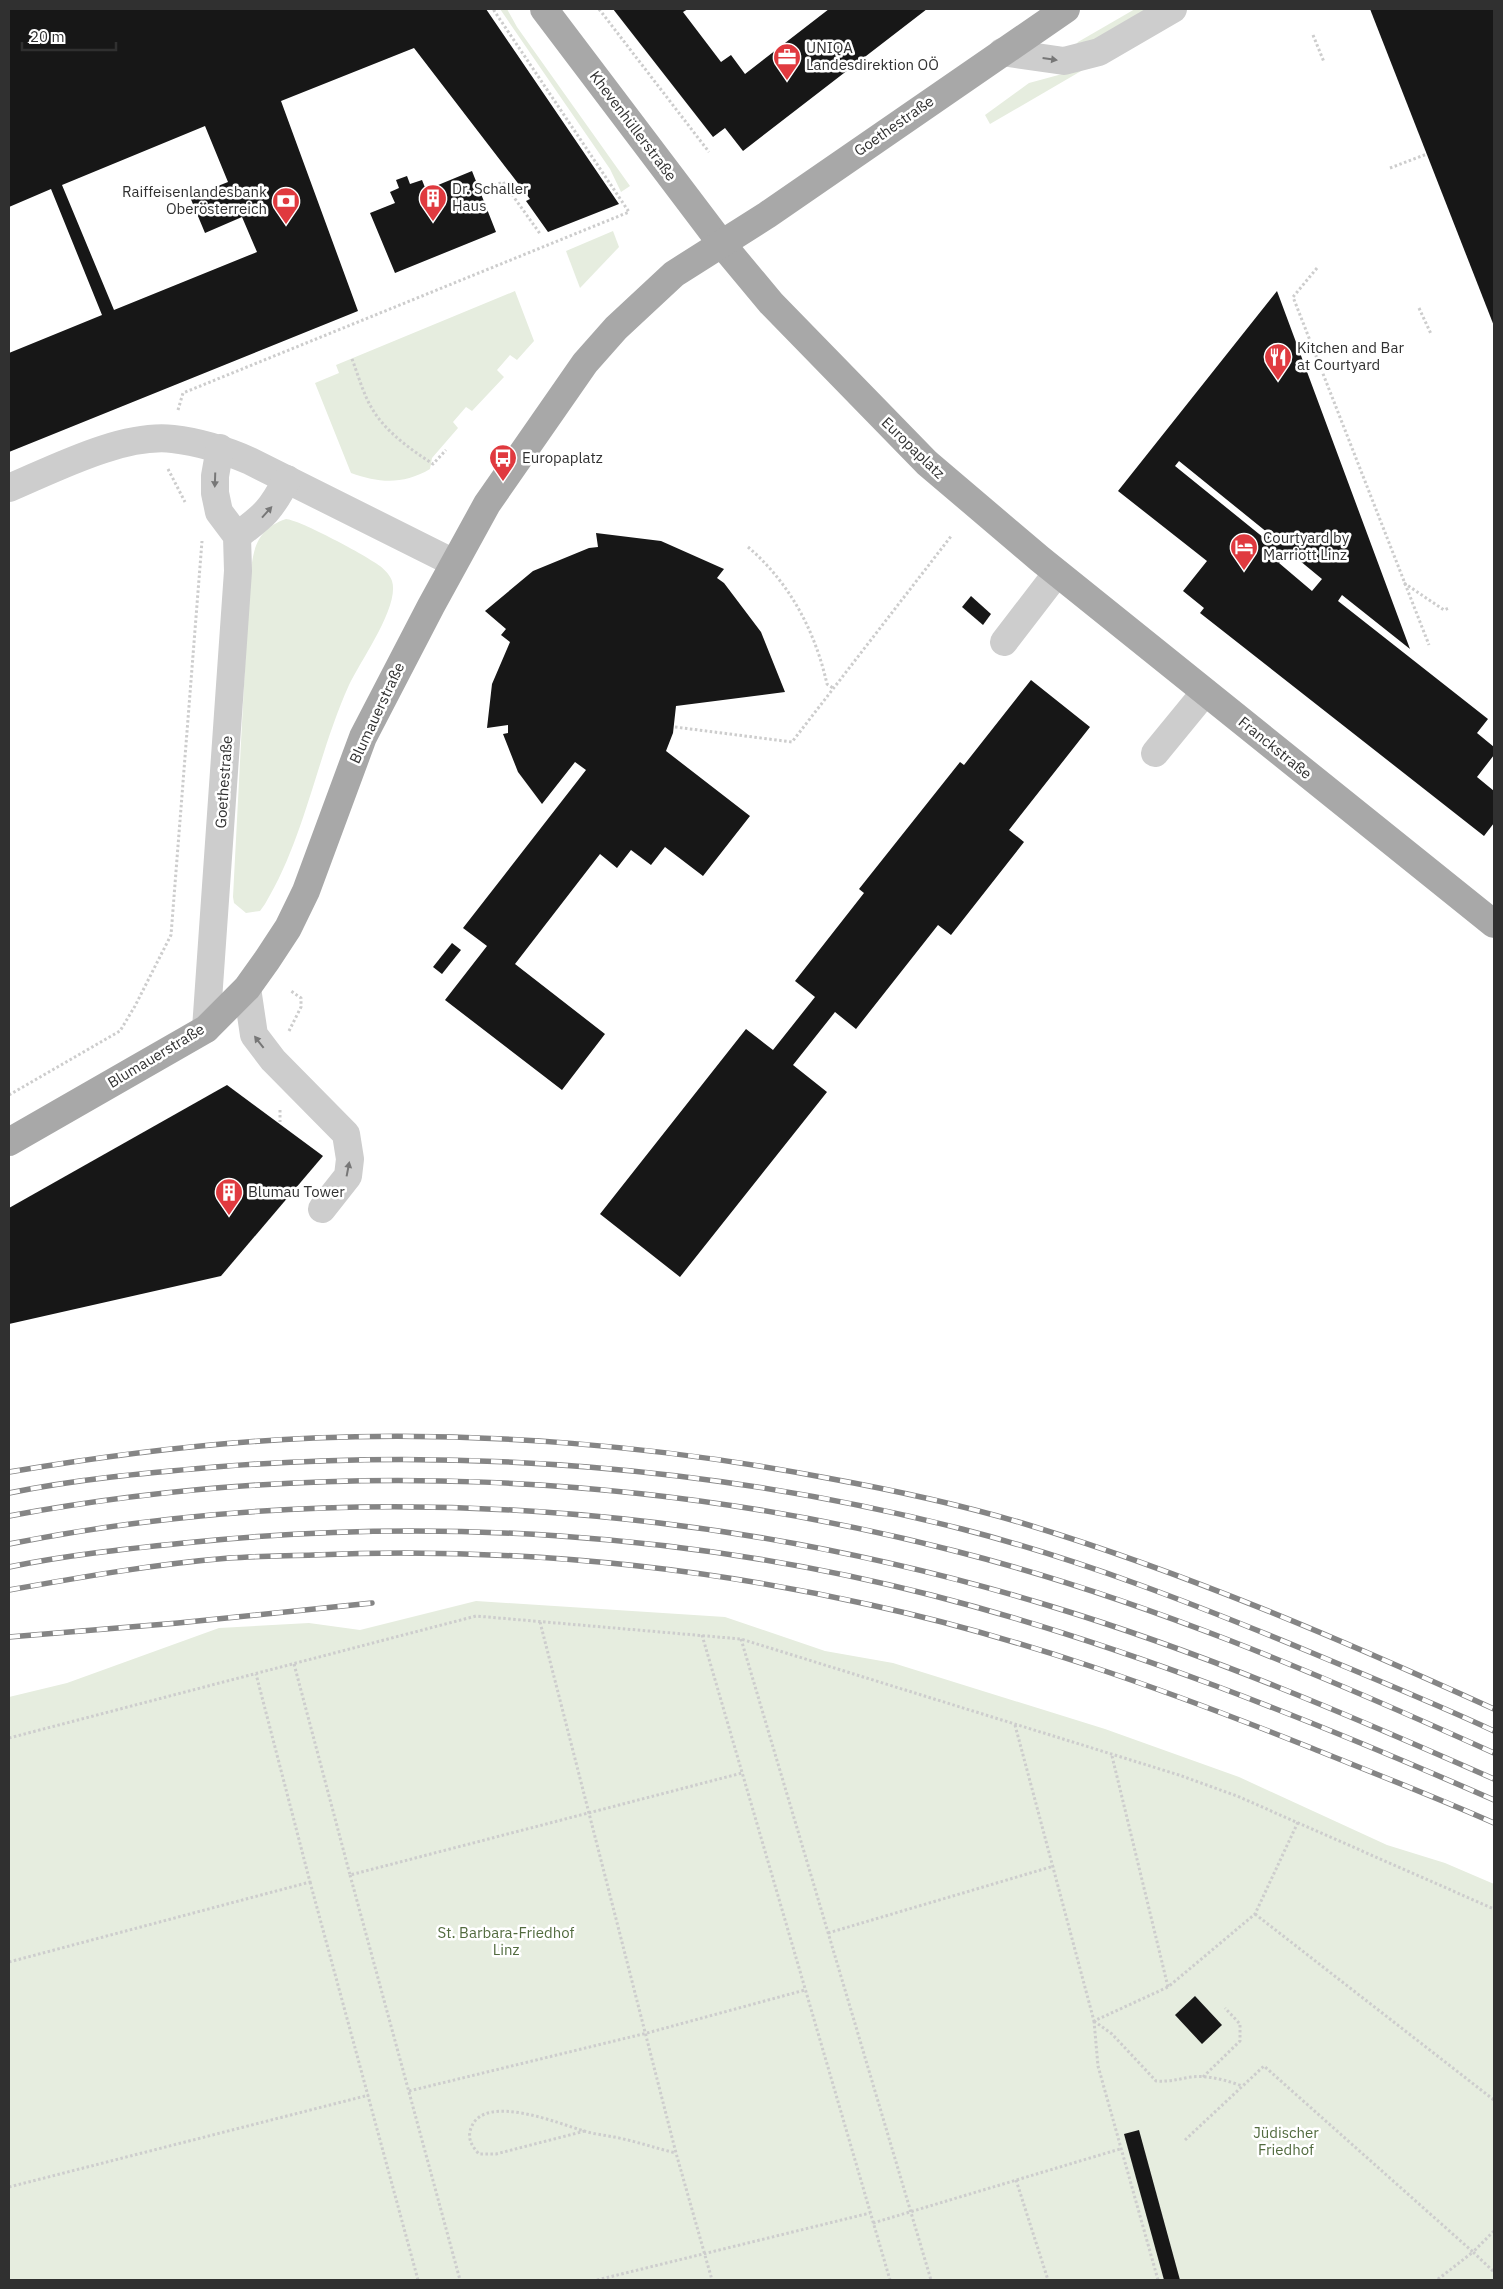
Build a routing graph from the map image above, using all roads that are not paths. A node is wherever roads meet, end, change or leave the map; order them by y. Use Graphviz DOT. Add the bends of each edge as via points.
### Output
graph roads {
  1 [pos="544,9"];
  2 [pos="1066,9"];
  3 [pos="1174,9"];
  4 [pos="1002,52"];
  5 [pos="721,244"];
  6 [pos="220,448"];
  7 [pos="287,479"];
  8 [pos="9,488"];
  9 [pos="237,536"];
  10 [pos="454,563"];
  11 [pos="1057,573"];
  12 [pos="1004,642"];
  13 [pos="1205,692"];
  14 [pos="1156,753"];
  15 [pos="1494,924"];
  16 [pos="247,988"];
  17 [pos="206,1029"];
  18 [pos="9,1142"];
  19 [pos="322,1209"];
  1 -- 5 [label="main road, Khevenhüllerstraße"];
  2 -- 4 [label="main road, Goethestraße"];
  4 -- 3 [label="street, one-way" via="1064,60 1099,52"];
  4 -- 5 [label="main road, Goethestraße"];
  5 -- 10 [label="main road, Blumauerstraße" via="674,274 616,328 586,363 487,504"];
  5 -- 11 [label="main road, Europaplatz" via="771,303 927,463"];
  6 -- 7 [label="street"];
  6 -- 8 [label="street" via="172,438 148,439 99,451"];
  6 -- 9 [label="street, one-way" via="215,494 219,512"];
  9 -- 7 [label="street, one-way" via="264,516"];
  7 -- 10 [label="street"];
  9 -- 17 [label="street, Goethestraße" via="235,610"];
  10 -- 16 [label="main road, Blumauerstraße" via="363,737 306,891 283,936"];
  11 -- 12 [label="street"];
  11 -- 13 [label="main road, Franckstraße"];
  13 -- 14 [label="street"];
  13 -- 15 [label="main road, Franckstraße"];
  16 -- 17 [label="main road, Blumauerstraße"];
  19 -- 16 [label="street, one-way" via="348,1176 350,1159 346,1134 273,1060 254,1035"];
  17 -- 18 [label="main road, Blumauerstraße"];
}
